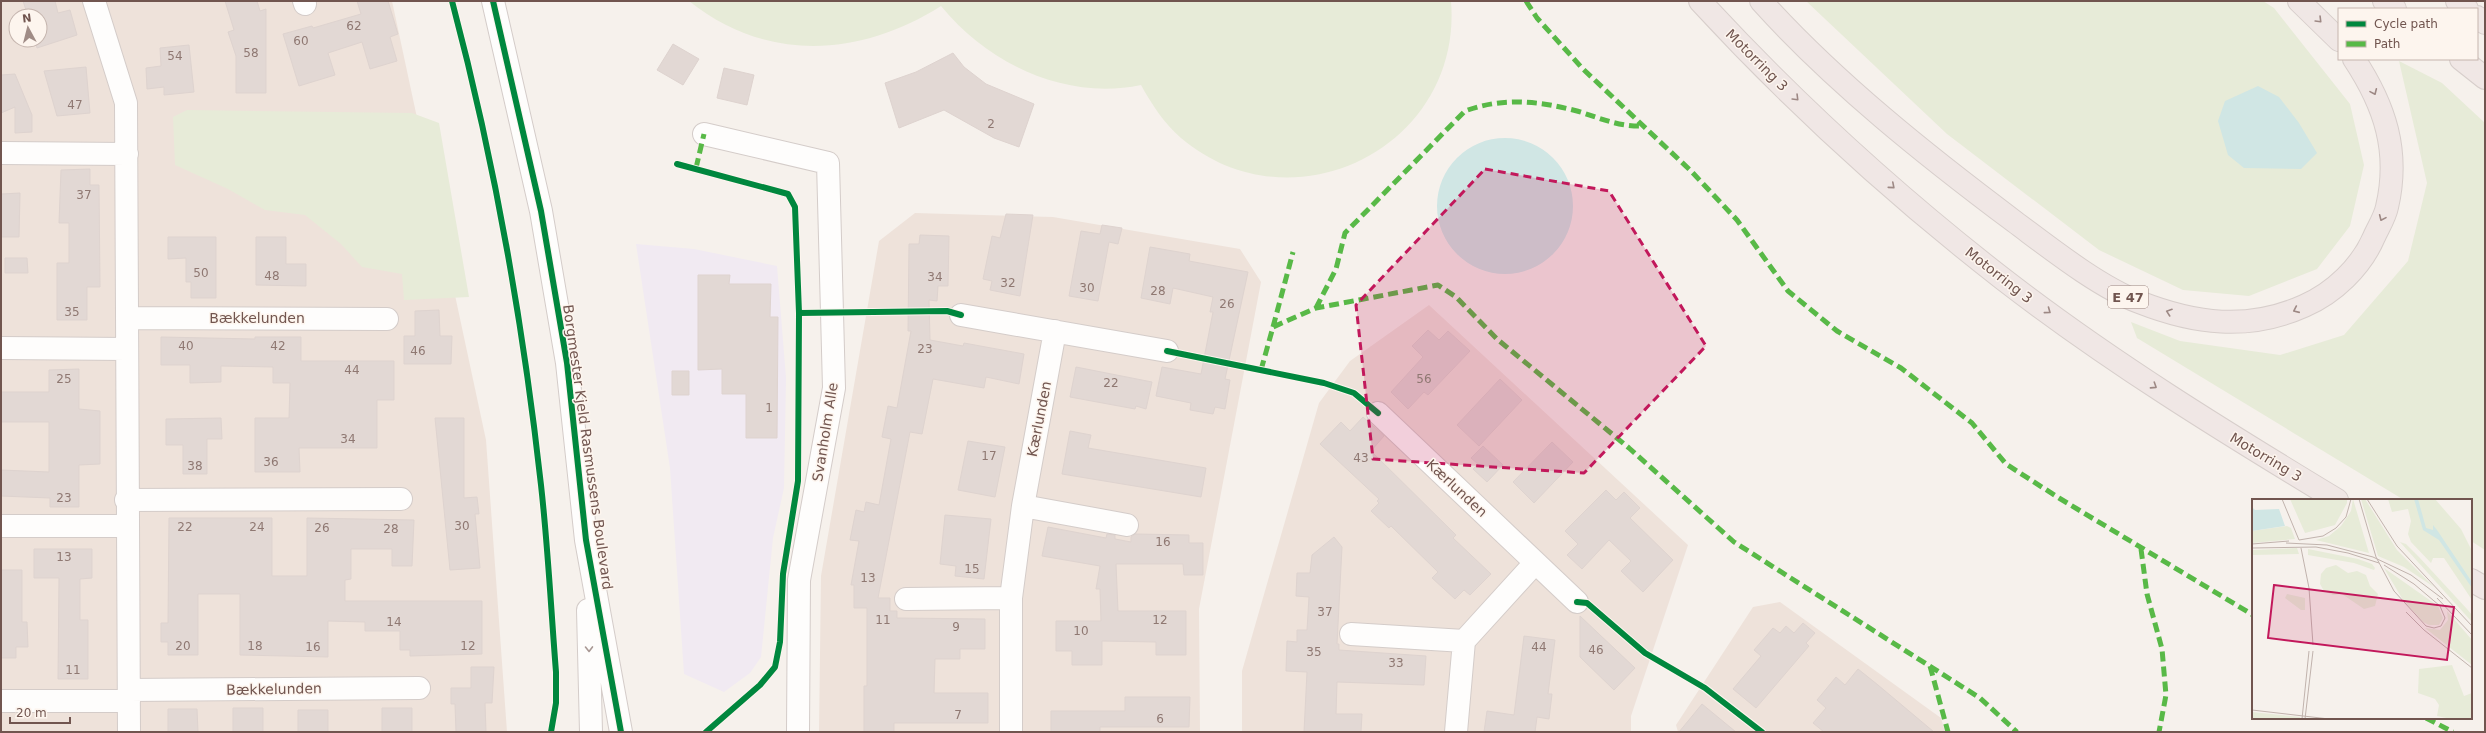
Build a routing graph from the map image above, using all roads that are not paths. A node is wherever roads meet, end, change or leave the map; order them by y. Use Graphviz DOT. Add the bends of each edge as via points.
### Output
graph roads {
  1 [pos="94,1"];
  2 [pos="493,1"];
  3 [pos="1700,1"];
  4 [pos="1761,1"];
  5 [pos="2300,1"];
  6 [pos="2384,1"];
  7 [pos="2457,1"];
  8 [pos="2394,8"];
  9 [pos="2466,8"];
  10 [pos="2338,39"];
  11 [pos="2355,60"];
  12 [pos="2462,60"];
  13 [pos="2485,78"];
  14 [pos="704,134"];
  15 [pos="1,153"];
  16 [pos="127,154"];
  17 [pos="961,315"];
  18 [pos="127,318"];
  19 [pos="387,319"];
  20 [pos="1056,331"];
  21 [pos="1,348"];
  22 [pos="127,348"];
  23 [pos="1167,351"];
  24 [pos="1378,413"];
  25 [pos="2335,499"];
  26 [pos="126,500"];
  27 [pos="401,500"];
  28 [pos="1023,506"];
  29 [pos="1127,525"];
  30 [pos="1,526"];
  31 [pos="126,526"];
  32 [pos="586,540"];
  33 [pos="1535,563"];
  34 [pos="2472,581"];
  35 [pos="2485,588"];
  36 [pos="1010,598"];
  37 [pos="906,599"];
  38 [pos="1577,602"];
  39 [pos="1351,634"];
  40 [pos="1464,641"];
  41 [pos="420,688"];
  42 [pos="129,696"];
  43 [pos="1,701"];
  44 [pos="129,732"];
  45 [pos="592,732"];
  46 [pos="622,732"];
  47 [pos="798,732"];
  48 [pos="1011,732"];
  49 [pos="1456,732"];
  1 -- 16 [label="street" via="126,103"];
  2 -- 32 [label="street, Borgmester Kjeld Rasmussens Boulevard" via="542,211 567,363"];
  3 -- 25 [label="highway, Motorring 3, one-way" via="1830,132 1929,219 2004,280 2118,362 2236,439"];
  11 -- 4 [label="highway, E 47, one-way" via="2371,84 2386,118 2393,162 2387,208 2370,245 2347,277 2320,299 2287,314 2253,322 2214,323 2177,315 2136,301 2092,276 2040,240 1951,174 1857,94"];
  5 -- 10 [label="highway, one-way"];
  6 -- 8 [label="highway"];
  7 -- 9 [label="highway"];
  12 -- 13 [label="highway"];
  14 -- 47 [label="street, Svanholm Alle" via="828,163 834,388 799,580"];
  15 -- 16 [label="street"];
  16 -- 18 [label="street"];
  17 -- 20 [label="street"];
  18 -- 19 [label="street, Bækkelunden"];
  18 -- 22 [label="street"];
  20 -- 23 [label="street"];
  20 -- 28 [label="street, Kærlunden"];
  21 -- 22 [label="street"];
  22 -- 26 [label="street"];
  24 -- 33 [label="street, Kærlunden"];
  26 -- 27 [label="street"];
  26 -- 31 [label="street"];
  28 -- 29 [label="street"];
  28 -- 36 [label="street, Kærlunden"];
  30 -- 31 [label="street"];
  31 -- 42 [label="street"];
  32 -- 45 [label="street, Borgmester Kjeld Rasmussens Boulevard, one-way"];
  32 -- 46 [label="street, Borgmester Kjeld Rasmussens Boulevard"];
  33 -- 38 [label="street, Kærlunden"];
  33 -- 40 [label="street"];
  34 -- 35 [label="highway"];
  36 -- 37 [label="street"];
  36 -- 48 [label="street, Kærlunden"];
  39 -- 40 [label="street"];
  40 -- 49 [label="street"];
  41 -- 42 [label="street, Bækkelunden"];
  42 -- 43 [label="street, Bækkelunden"];
  42 -- 44 [label="street"];
}
